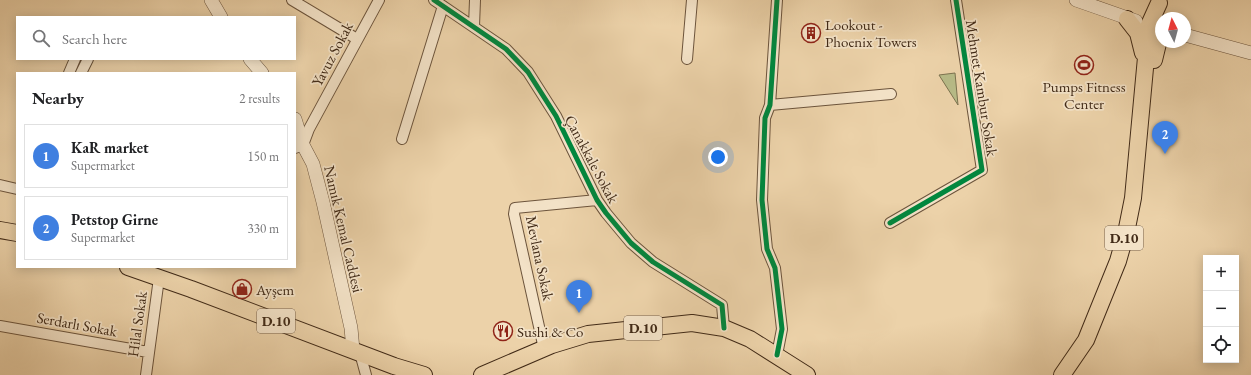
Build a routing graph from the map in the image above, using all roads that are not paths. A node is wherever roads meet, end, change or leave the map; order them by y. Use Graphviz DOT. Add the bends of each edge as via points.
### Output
graph roads {
  1 [pos="211,0"];
  2 [pos="292,0"];
  3 [pos="379,0"];
  4 [pos="434,0"];
  5 [pos="474,0"];
  6 [pos="692,0"];
  7 [pos="777,0"];
  8 [pos="956,0"];
  9 [pos="1076,0"];
  10 [pos="1159,2"];
  11 [pos="443,6"];
  12 [pos="1159,12"];
  13 [pos="220,16"];
  14 [pos="1127,19"];
  15 [pos="1155,25"];
  16 [pos="474,26"];
  17 [pos="1155,37"];
  18 [pos="1191,37"];
  19 [pos="357,39"];
  20 [pos="1155,48"];
  21 [pos="1251,53"];
  22 [pos="687,59"];
  23 [pos="75,60"];
  24 [pos="88,60"];
  25 [pos="251,60"];
  26 [pos="1146,70"];
  27 [pos="69,72"];
  28 [pos="82,72"];
  29 [pos="261,72"];
  30 [pos="1145,88"];
  31 [pos="891,94"];
  32 [pos="770,105"];
  33 [pos="296,126"];
  34 [pos="402,139"];
  35 [pos="299,147"];
  36 [pos="0,185"];
  37 [pos="16,189"];
  38 [pos="597,200"];
  39 [pos="890,223"];
  40 [pos="0,230"];
  41 [pos="16,233"];
  42 [pos="131,268"];
  43 [pos="159,278"];
  44 [pos="0,326"];
  45 [pos="724,328"];
  46 [pos="544,349"];
  47 [pos="148,352"];
  48 [pos="356,352"];
  49 [pos="777,355"];
  50 [pos="802,373"];
  51 [pos="146,375"];
  52 [pos="366,375"];
  53 [pos="424,375"];
  54 [pos="482,375"];
  55 [pos="1062,375"];
  1 -- 13 [label="street"];
  2 -- 19 [label="street"];
  3 -- 19 [label="street, Yavuz Sokak"];
  4 -- 11 [label="street, Çanakkale Sokak"];
  5 -- 16 [label="street"];
  6 -- 22 [label="street"];
  7 -- 32 [label="street"];
  8 -- 39 [label="street, Mehmet Kambur Sokak" via="982,170"];
  9 -- 14 [label="street"];
  10 -- 12 [label="main road, D.10"];
  11 -- 16 [label="street, Çanakkale Sokak"];
  11 -- 34 [label="street"];
  14 -- 15 [label="street"];
  14 -- 26 [label="main road" via="1138,33"];
  16 -- 38 [label="street, Çanakkale Sokak" via="510,52 528,72 556,116"];
  17 -- 26 [label="main road, D.10"];
  18 -- 21 [label="street"];
  19 -- 35 [label="street, Yavuz Sokak"];
  20 -- 30 [label="main road, D.10"];
  23 -- 27 [label="street"];
  24 -- 28 [label="street"];
  25 -- 29 [label="street"];
  26 -- 30 [label="main road, D.10"];
  30 -- 55 [label="main road, D.10" via="1133,198 1118,261 1086,340"];
  31 -- 32 [label="street"];
  32 -- 49 [label="street" via="765,118 762,200 767,249 775,268 782,329"];
  33 -- 35 [label="street, Namık Kemal Caddesi"];
  35 -- 48 [label="street, Namık Kemal Caddesi" via="313,164"];
  36 -- 37 [label="street"];
  38 -- 45 [label="street, Çanakkale Sokak" via="631,243 653,262 722,305"];
  38 -- 46 [label="street, Mevlana Sokak" via="515,208 514,214"];
  40 -- 41 [label="main road"];
  42 -- 43 [label="main road, D.10"];
  43 -- 47 [label="street, Hilal Sokak"];
  43 -- 48 [label="main road, D.10"];
  44 -- 47 [label="street, Serdarlı Sokak"];
  45 -- 46 [label="main road, D.10" via="692,324 588,334"];
  45 -- 49 [label="main road, D.10" via="750,339"];
  46 -- 54 [label="main road, D.10"];
  47 -- 51 [label="street, Hilal Sokak"];
  48 -- 52 [label="street"];
  48 -- 53 [label="main road, D.10"];
  49 -- 50 [label="main road, D.10"];
}
